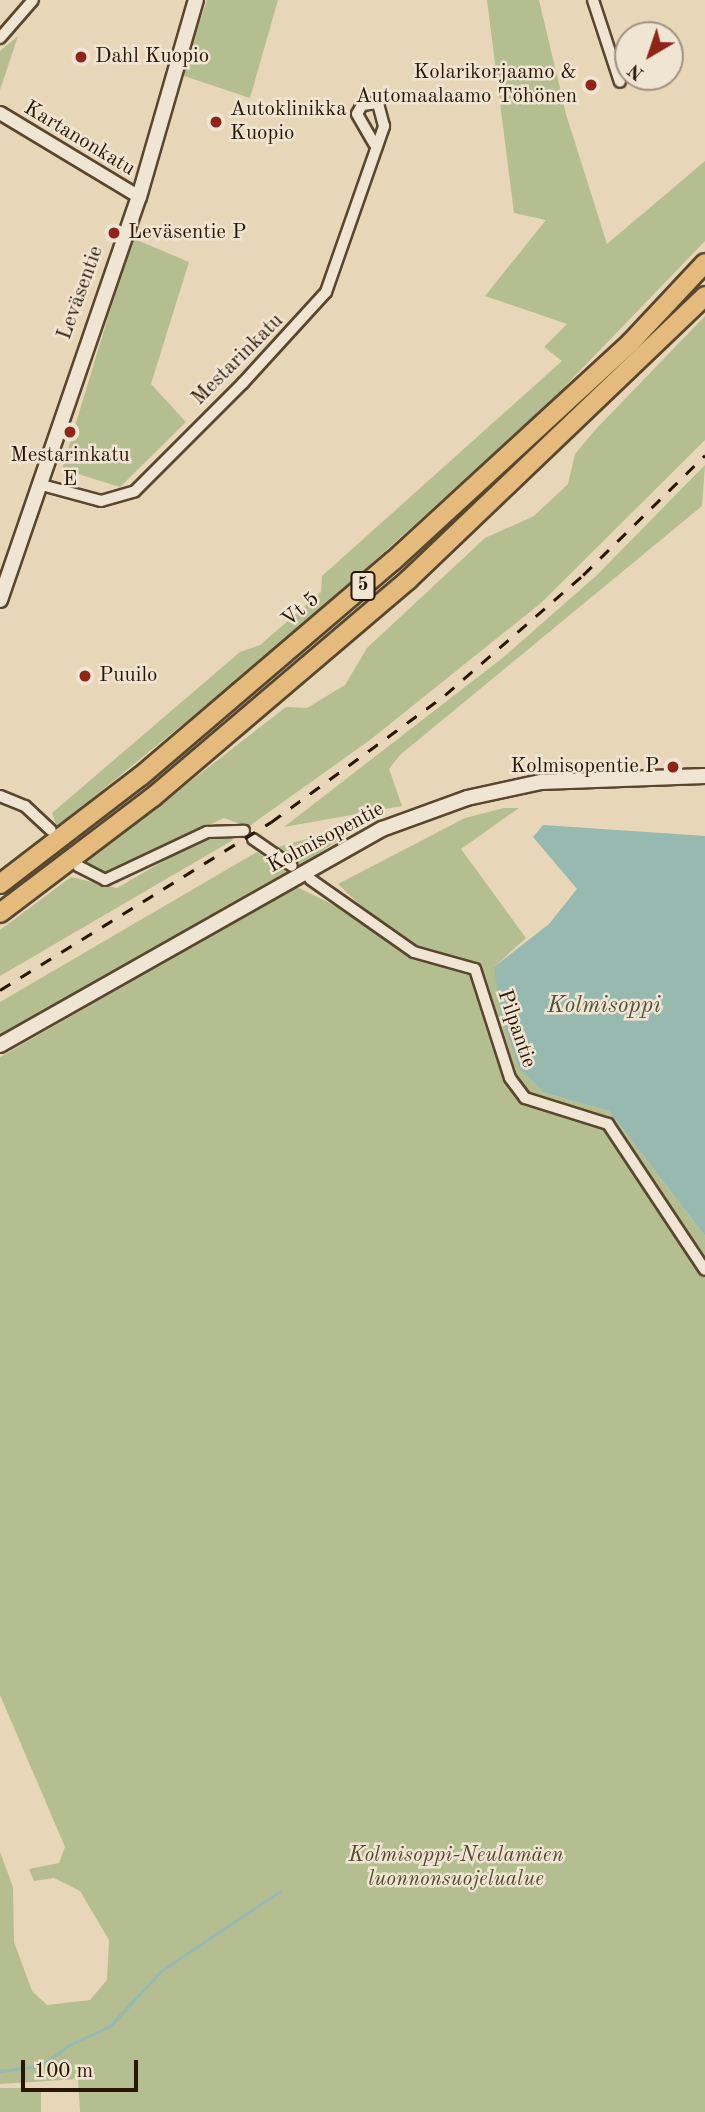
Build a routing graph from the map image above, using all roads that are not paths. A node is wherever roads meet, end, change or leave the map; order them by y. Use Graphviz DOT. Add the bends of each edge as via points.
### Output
graph roads {
  1 [pos="33,0"];
  2 [pos="196,0"];
  3 [pos="593,0"];
  4 [pos="0,38"];
  5 [pos="614,64"];
  6 [pos="0,113"];
  7 [pos="374,144"];
  8 [pos="139,197"];
  9 [pos="705,263"];
  10 [pos="705,296"];
  11 [pos="38,484"];
  12 [pos="0,600"];
  13 [pos="705,776"];
  14 [pos="0,796"];
  15 [pos="51,830"];
  16 [pos="244,831"];
  17 [pos="253,839"];
  18 [pos="78,866"];
  19 [pos="292,866"];
  20 [pos="310,879"];
  21 [pos="0,884"];
  22 [pos="0,913"];
  23 [pos="0,1045"];
  24 [pos="705,1270"];
  1 -- 4 [label="street"];
  2 -- 8 [label="main road, Leväsentie"];
  3 -- 5 [label="street"];
  6 -- 8 [label="street, Kartanonkatu"];
  7 -- 11 [label="street, Mestarinkatu" via="326,292 233,393 135,491 101,501"];
  8 -- 11 [label="main road, Leväsentie"];
  9 -- 21 [label="highway, Vt 5 / 5" via="631,342 393,561 141,776"];
  10 -- 22 [label="highway, 5" via="408,580 153,797"];
  11 -- 12 [label="main road, Leväsentie"];
  13 -- 23 [label="main road, Kolmisopentie" via="541,782 467,798 382,829"];
  14 -- 15 [label="street" via="25,806"];
  16 -- 18 [label="street" via="207,832 105,880"];
  17 -- 19 [label="street"];
  20 -- 24 [label="street, Pilpantie" via="414,952 475,969 510,1079 525,1098 608,1124"];
}
